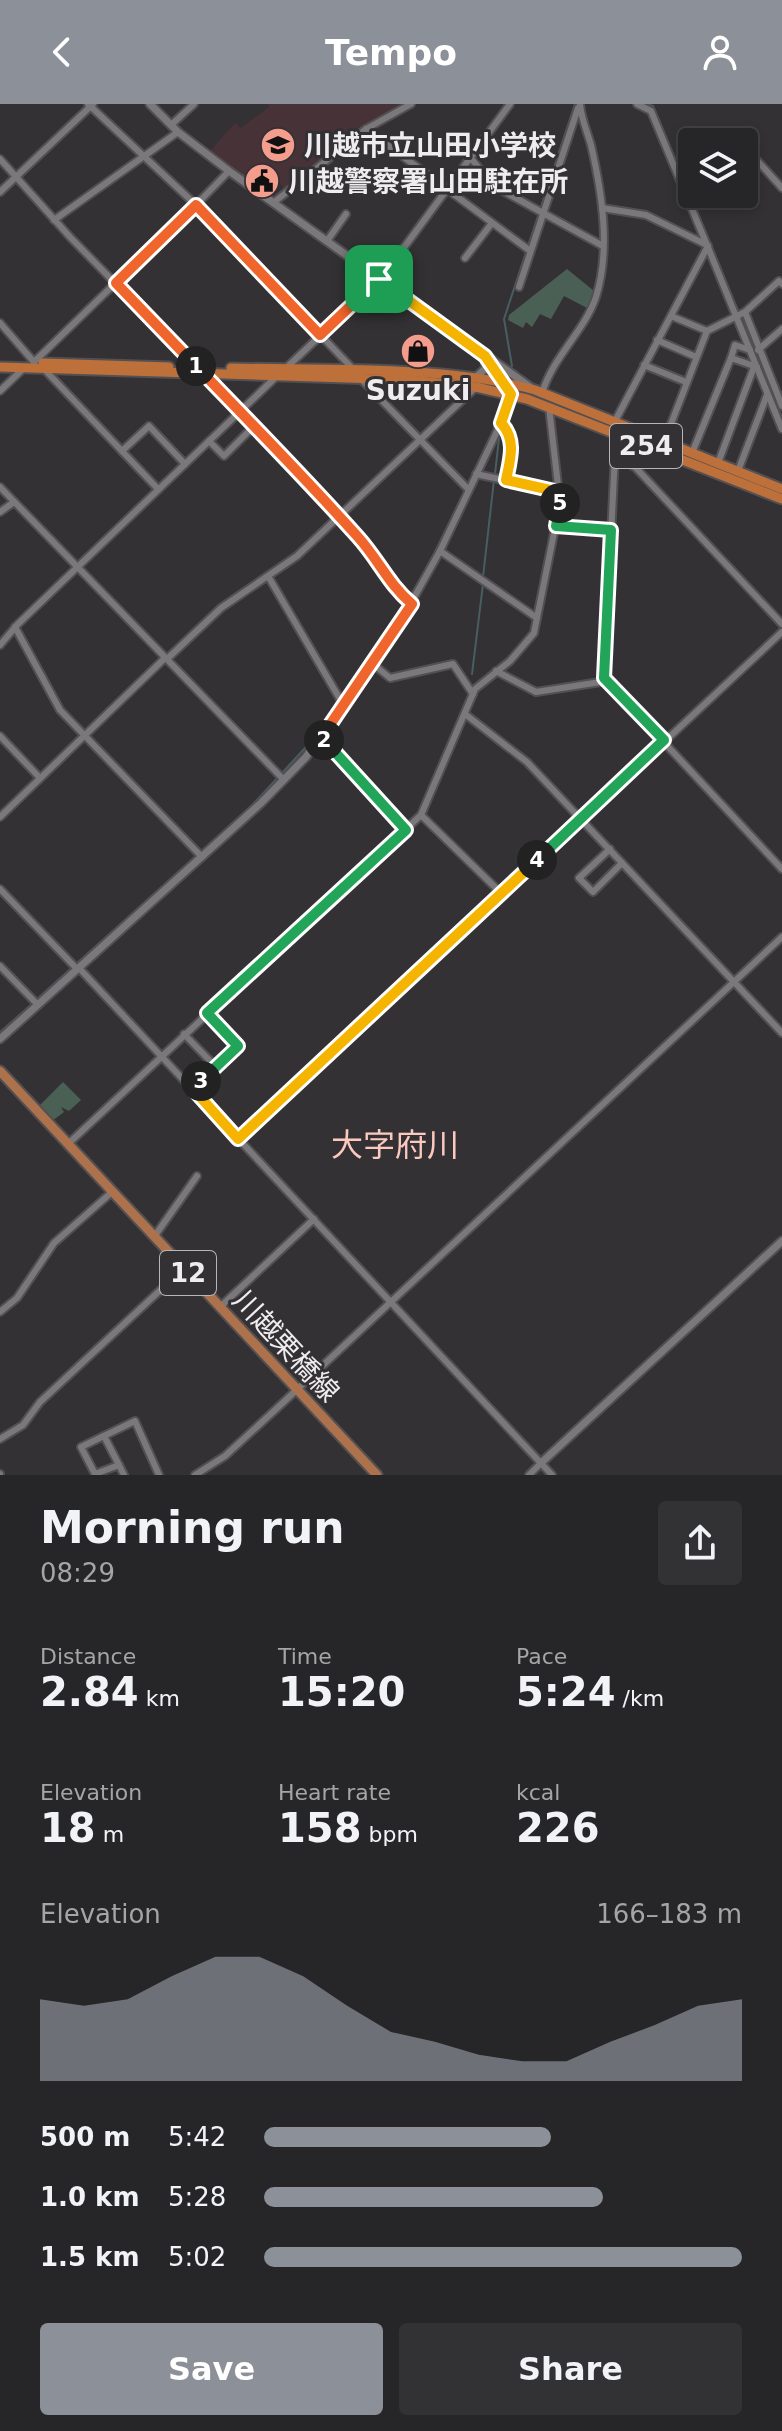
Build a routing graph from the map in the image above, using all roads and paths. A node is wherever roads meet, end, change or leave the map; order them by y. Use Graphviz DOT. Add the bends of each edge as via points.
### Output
graph roads {
  1 [pos="150,104"];
  2 [pos="194,104"];
  3 [pos="411,104"];
  4 [pos="510,104"];
  5 [pos="580,104"];
  6 [pos="637,104"];
  7 [pos="91,105"];
  8 [pos="171,125"];
  9 [pos="366,129"];
  10 [pos="178,132"];
  11 [pos="144,156"];
  12 [pos="471,158"];
  13 [pos="0,159"];
  14 [pos="758,162"];
  15 [pos="229,171"];
  16 [pos="15,178"];
  17 [pos="782,188"];
  18 [pos="448,189"];
  19 [pos="0,192"];
  20 [pos="273,203"];
  21 [pos="196,205"];
  22 [pos="602,208"];
  23 [pos="542,213"];
  24 [pos="346,214"];
  25 [pos="54,220"];
  26 [pos="492,223"];
  27 [pos="327,241"];
  28 [pos="603,246"];
  29 [pos="707,246"];
  30 [pos="529,250"];
  31 [pos="465,258"];
  32 [pos="380,279"];
  33 [pos="781,281"];
  34 [pos="116,283"];
  35 [pos="519,287"];
  36 [pos="740,315"];
  37 [pos="671,316"];
  38 [pos="0,323"];
  39 [pos="782,329"];
  40 [pos="707,331"];
  41 [pos="320,335"];
  42 [pos="657,340"];
  43 [pos="754,351"];
  44 [pos="485,356"];
  45 [pos="696,357"];
  46 [pos="731,358"];
  47 [pos="0,361"];
  48 [pos="34,362"];
  49 [pos="644,365"];
  50 [pos="0,367"];
  51 [pos="756,367"];
  52 [pos="24,368"];
  53 [pos="44,369"];
  54 [pos="201,371"];
  55 [pos="281,373"];
  56 [pos="358,375"];
  57 [pos="782,379"];
  58 [pos="503,382"];
  59 [pos="686,382"];
  60 [pos="475,383"];
  61 [pos="774,386"];
  62 [pos="0,391"];
  63 [pos="538,392"];
  64 [pos="511,394"];
  65 [pos="767,395"];
  66 [pos="782,406"];
  67 [pos="549,407"];
  68 [pos="240,412"];
  69 [pos="501,423"];
  70 [pos="254,426"];
  71 [pos="615,428"];
  72 [pos="782,429"];
  73 [pos="420,440"];
  74 [pos="209,441"];
  75 [pos="664,442"];
  76 [pos="122,451"];
  77 [pos="692,453"];
  78 [pos="615,456"];
  79 [pos="718,463"];
  80 [pos="185,464"];
  81 [pos="738,471"];
  82 [pos="476,474"];
  83 [pos="506,480"];
  84 [pos="0,487"];
  85 [pos="158,489"];
  86 [pos="468,489"];
  87 [pos="782,489"];
  88 [pos="559,492"];
  89 [pos="782,499"];
  90 [pos="14,502"];
  91 [pos="0,512"];
  92 [pos="340,516"];
  93 [pos="556,526"];
  94 [pos="611,530"];
  95 [pos="440,551"];
  96 [pos="77,567"];
  97 [pos="268,576"];
  98 [pos="411,603"];
  99 [pos="537,618"];
  100 [pos="782,624"];
  101 [pos="15,627"];
  102 [pos="782,632"];
  103 [pos="0,645"];
  104 [pos="166,658"];
  105 [pos="373,664"];
  106 [pos="496,671"];
  107 [pos="607,681"];
  108 [pos="473,694"];
  109 [pos="344,706"];
  110 [pos="465,714"];
  111 [pos="85,735"];
  112 [pos="0,736"];
  113 [pos="321,738"];
  114 [pos="664,740"];
  115 [pos="40,778"];
  116 [pos="284,780"];
  117 [pos="421,815"];
  118 [pos="0,817"];
  119 [pos="582,818"];
  120 [pos="406,830"];
  121 [pos="610,849"];
  122 [pos="202,857"];
  123 [pos="622,863"];
  124 [pos="782,869"];
  125 [pos="0,889"];
  126 [pos="501,893"];
  127 [pos="782,937"];
  128 [pos="0,966"];
  129 [pos="78,969"];
  130 [pos="734,981"];
  131 [pos="38,1005"];
  132 [pos="207,1013"];
  133 [pos="782,1033"];
  134 [pos="184,1034"];
  135 [pos="0,1039"];
  136 [pos="162,1057"];
  137 [pos="216,1067"];
  138 [pos="0,1071"];
  139 [pos="193,1089"];
  140 [pos="238,1139"];
  141 [pos="68,1144"];
  142 [pos="197,1176"];
  143 [pos="112,1192"];
  144 [pos="314,1219"];
  145 [pos="154,1237"];
  146 [pos="782,1241"];
  147 [pos="183,1269"];
  148 [pos="389,1302"];
  149 [pos="220,1307"];
  150 [pos="0,1312"];
  151 [pos="297,1389"];
  152 [pos="104,1436"];
  153 [pos="0,1439"];
  154 [pos="541,1463"];
  155 [pos="119,1465"];
  156 [pos="372,1473"];
  157 [pos="124,1475"];
  158 [pos="159,1475"];
  159 [pos="195,1475"];
  160 [pos="529,1475"];
  161 [pos="552,1475"];
  1 -- 8 [label="street"];
  2 -- 8 [label="street"];
  3 -- 9 [label="street"];
  4 -- 12 [label="street"];
  5 -- 22 [label="street"];
  5 -- 23 [label="street"];
  6 -- 29 [label="street" via="651,111"];
  7 -- 11 [label="street"];
  7 -- 16 [label="street"];
  8 -- 10 [label="street"];
  9 -- 18 [label="street"];
  9 -- 20 [label="street"];
  10 -- 11 [label="street"];
  10 -- 15 [label="street"];
  11 -- 21 [label="street"];
  11 -- 25 [label="street"];
  12 -- 18 [label="street"];
  12 -- 23 [label="street" via="492,185"];
  13 -- 16 [label="street"];
  14 -- 17 [label="street"];
  15 -- 20 [label="street"];
  15 -- 21 [label="street"];
  16 -- 19 [label="street"];
  16 -- 25 [label="street"];
  18 -- 26 [label="street"];
  18 -- 32 [label="street"];
  20 -- 27 [label="street"];
  21 -- 34 [label="street"];
  21 -- 41 [label="street"];
  22 -- 28 [label="street"];
  22 -- 29 [label="street" via="646,215"];
  23 -- 28 [label="street"];
  23 -- 30 [label="street"];
  24 -- 27 [label="street"];
  25 -- 34 [label="street"];
  26 -- 30 [label="street"];
  26 -- 31 [label="street"];
  27 -- 32 [label="street"];
  28 -- 63 [label="street" via="595,300"];
  29 -- 36 [label="street"];
  29 -- 37 [label="street"];
  30 -- 35 [label="street"];
  32 -- 41 [label="street"];
  32 -- 44 [label="street"];
  33 -- 36 [label="street"];
  34 -- 48 [label="street"];
  34 -- 54 [label="street"];
  36 -- 40 [label="street"];
  36 -- 43 [label="street"];
  37 -- 40 [label="street"];
  37 -- 42 [label="street"];
  38 -- 48 [label="street"];
  39 -- 43 [label="street"];
  40 -- 45 [label="street"];
  41 -- 55 [label="street"];
  41 -- 56 [label="street"];
  42 -- 45 [label="street"];
  42 -- 49 [label="street"];
  43 -- 46 [label="street" via="735,345"];
  43 -- 51 [label="street"];
  43 -- 61 [label="street"];
  44 -- 58 [label="street"];
  44 -- 60 [label="street" via="485,369"];
  44 -- 63 [label="street"];
  45 -- 59 [label="street"];
  46 -- 51 [label="street"];
  46 -- 77 [label="street"];
  47 -- 48 [label="highway, 254"];
  48 -- 54 [label="highway, 254"];
  49 -- 59 [label="street"];
  49 -- 71 [label="street"];
  50 -- 52 [label="highway, 254"];
  51 -- 65 [label="street"];
  51 -- 79 [label="street"];
  52 -- 53 [label="highway, 254"];
  52 -- 62 [label="street"];
  53 -- 54 [label="highway, 254"];
  53 -- 76 [label="street"];
  54 -- 55 [label="highway, 254"];
  54 -- 68 [label="street"];
  55 -- 56 [label="highway, 254"];
  55 -- 68 [label="street"];
  56 -- 60 [label="highway, 254"];
  56 -- 73 [label="street"];
  57 -- 61 [label="street"];
  58 -- 60 [label="highway, 254"];
  58 -- 63 [label="highway, 254"];
  58 -- 64 [label="street"];
  59 -- 75 [label="street"];
  60 -- 64 [label="highway, 254"];
  60 -- 73 [label="street"];
  61 -- 66 [label="street"];
  63 -- 71 [label="highway, 254"];
  64 -- 67 [label="highway, 254"];
  64 -- 69 [label="street"];
  65 -- 72 [label="street"];
  65 -- 81 [label="street"];
  67 -- 71 [label="highway, 254"];
  67 -- 88 [label="street"];
  68 -- 70 [label="street"];
  68 -- 74 [label="street"];
  69 -- 82 [label="street"];
  69 -- 83 [label="street" via="512,444"];
  70 -- 74 [label="street" via="224,456"];
  70 -- 92 [label="street"];
  71 -- 75 [label="highway, 254"];
  71 -- 78 [label="street"];
  71 -- 89 [label="highway, 254"];
  73 -- 86 [label="street"];
  73 -- 92 [label="street"];
  74 -- 80 [label="street"];
  75 -- 77 [label="highway, 254"];
  76 -- 80 [label="street" via="149,426"];
  76 -- 85 [label="street"];
  77 -- 79 [label="highway, 254"];
  78 -- 94 [label="street"];
  78 -- 100 [label="street" via="636,468"];
  79 -- 81 [label="highway, 254"];
  80 -- 85 [label="street"];
  81 -- 87 [label="highway, 254"];
  82 -- 83 [label="street"];
  82 -- 86 [label="street"];
  83 -- 88 [label="street"];
  84 -- 90 [label="street"];
  85 -- 96 [label="street"];
  86 -- 95 [label="street"];
  88 -- 93 [label="street"];
  90 -- 91 [label="street"];
  90 -- 96 [label="street"];
  92 -- 97 [label="street"];
  92 -- 98 [label="street"];
  93 -- 94 [label="street"];
  93 -- 99 [label="street"];
  94 -- 107 [label="street"];
  95 -- 98 [label="street"];
  95 -- 99 [label="street"];
  96 -- 101 [label="street"];
  96 -- 104 [label="street"];
  97 -- 104 [label="street" via="221,608"];
  97 -- 109 [label="street"];
  98 -- 105 [label="street"];
  99 -- 106 [label="street" via="532,638"];
  101 -- 103 [label="street"];
  101 -- 111 [label="street" via="60,710"];
  102 -- 114 [label="street"];
  104 -- 111 [label="street"];
  104 -- 116 [label="street"];
  105 -- 108 [label="street" via="390,678 453,664"];
  105 -- 109 [label="street"];
  106 -- 107 [label="street" via="536,692"];
  106 -- 108 [label="street"];
  107 -- 114 [label="street"];
  108 -- 110 [label="street"];
  109 -- 113 [label="street"];
  110 -- 117 [label="street"];
  110 -- 119 [label="street" via="527,762"];
  111 -- 115 [label="street"];
  111 -- 122 [label="street"];
  112 -- 115 [label="street"];
  113 -- 116 [label="street"];
  113 -- 120 [label="street"];
  114 -- 119 [label="street"];
  114 -- 124 [label="street"];
  115 -- 118 [label="street"];
  116 -- 122 [label="street"];
  117 -- 120 [label="street"];
  117 -- 126 [label="street"];
  119 -- 121 [label="street"];
  119 -- 126 [label="street"];
  120 -- 132 [label="street"];
  121 -- 123 [label="street"];
  121 -- 123 [label="street" via="579,878 593,892"];
  122 -- 129 [label="street"];
  123 -- 130 [label="street"];
  125 -- 129 [label="street"];
  126 -- 140 [label="street"];
  127 -- 130 [label="street"];
  128 -- 131 [label="street"];
  129 -- 131 [label="street"];
  129 -- 136 [label="street"];
  130 -- 133 [label="street"];
  130 -- 148 [label="street"];
  131 -- 135 [label="street"];
  132 -- 134 [label="street"];
  132 -- 137 [label="street" via="238,1046"];
  134 -- 136 [label="street"];
  134 -- 137 [label="street"];
  136 -- 139 [label="street"];
  136 -- 141 [label="street"];
  137 -- 139 [label="street"];
  138 -- 141 [label="main road, 川越栗橋線 / 12"];
  139 -- 140 [label="street"];
  140 -- 144 [label="street"];
  141 -- 143 [label="main road, 川越栗橋線 / 12"];
  142 -- 145 [label="street"];
  143 -- 145 [label="main road, 川越栗橋線 / 12"];
  143 -- 150 [label="street" via="54,1243 17,1298"];
  144 -- 148 [label="street"];
  144 -- 149 [label="street"];
  145 -- 147 [label="main road, 川越栗橋線 / 12"];
  146 -- 154 [label="street"];
  147 -- 149 [label="main road, 川越栗橋線 / 12"];
  147 -- 153 [label="street" via="43,1399 23,1425"];
  148 -- 151 [label="street"];
  148 -- 154 [label="street"];
  149 -- 151 [label="main road, 川越栗橋線 / 12"];
  151 -- 156 [label="main road, 川越栗橋線 / 12"];
  151 -- 159 [label="street" via="225,1456"];
  152 -- 155 [label="street"];
  152 -- 155 [label="street" via="81,1447 95,1474"];
  152 -- 158 [label="street" via="135,1421"];
  154 -- 160 [label="street"];
  154 -- 161 [label="street"];
  155 -- 157 [label="street"];
}
